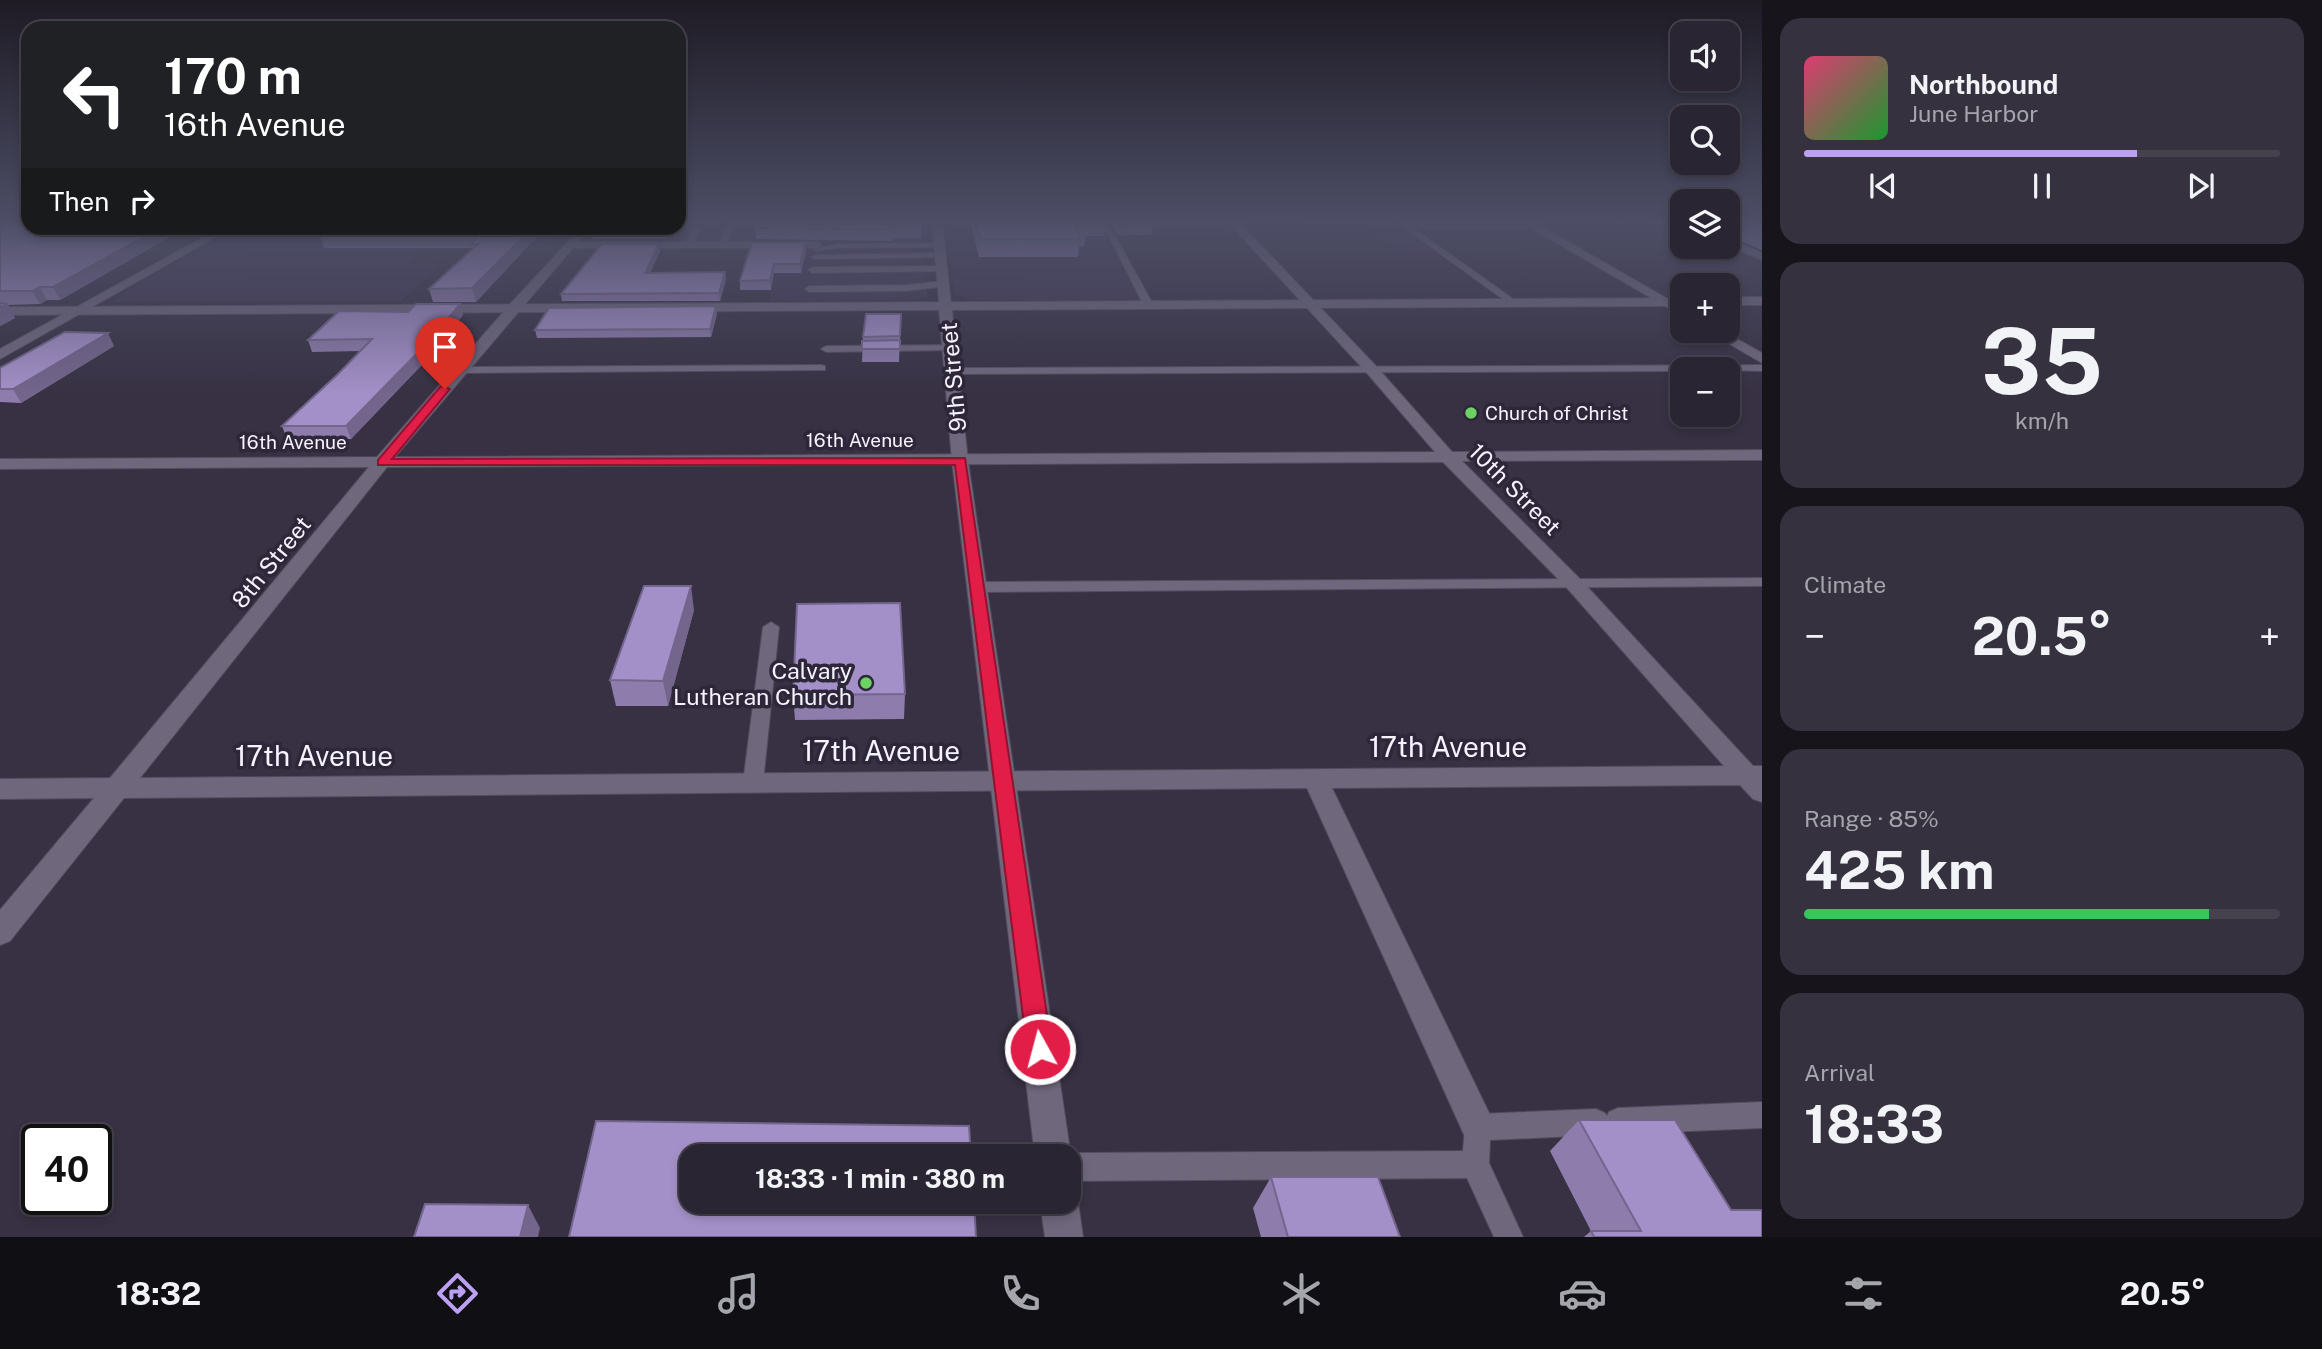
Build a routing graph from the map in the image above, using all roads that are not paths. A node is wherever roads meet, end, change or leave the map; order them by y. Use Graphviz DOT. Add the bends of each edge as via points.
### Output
graph roads {
  1 [pos="136,279"];
  2 [pos="539,279"];
  3 [pos="811,279"];
  4 [pos="835,279"];
  5 [pos="916,279"];
  6 [pos="927,279"];
  7 [pos="944,279"];
  8 [pos="986,279"];
  9 [pos="1134,279"];
  10 [pos="1285,279"];
  11 [pos="1479,279"];
  12 [pos="1623,279"];
  13 [pos="1762,301"];
  14 [pos="1664,302"];
  15 [pos="1670,302"];
  16 [pos="1740,302"];
  17 [pos="1514,303"];
  18 [pos="1148,304"];
  19 [pos="1308,304"];
  20 [pos="1670,305"];
  21 [pos="514,306"];
  22 [pos="806,306"];
  23 [pos="80,310"];
  24 [pos="0,311"];
  25 [pos="1734,343"];
  26 [pos="951,348"];
  27 [pos="826,349"];
  28 [pos="0,355"];
  29 [pos="1762,359"];
  30 [pos="821,368"];
  31 [pos="1762,368"];
  32 [pos="1371,369"];
  33 [pos="460,370"];
  34 [pos="953,371"];
  35 [pos="1762,455"];
  36 [pos="1448,457"];
  37 [pos="960,461"];
  38 [pos="383,462"];
  39 [pos="0,464"];
  40 [pos="1762,582"];
  41 [pos="1574,584"];
  42 [pos="978,587"];
  43 [pos="771,627"];
  44 [pos="1315,778"];
  45 [pos="1005,781"];
  46 [pos="1757,781"];
  47 [pos="753,783"];
  48 [pos="119,788"];
  49 [pos="0,789"];
  50 [pos="0,932"];
  51 [pos="1762,1115"];
  52 [pos="1478,1127"];
  53 [pos="1052,1144"];
  54 [pos="1475,1164"];
  55 [pos="1081,1167"];
  56 [pos="1061,1214"];
  57 [pos="1064,1237"];
  58 [pos="1509,1237"];
  1 -- 23 [label="street"];
  2 -- 21 [label="street, 8th Street"];
  3 -- 4 [label="lane"];
  3 -- 6 [label="lane" via="906,288"];
  3 -- 22 [label="lane"];
  5 -- 22 [label="street"];
  7 -- 26 [label="street, 9th Street"];
  8 -- 18 [label="street"];
  9 -- 18 [label="lane"];
  10 -- 19 [label="street, 10th Street"];
  11 -- 17 [label="lane"];
  12 -- 14 [label="street"];
  13 -- 16 [label="street"];
  14 -- 15 [label="street"];
  14 -- 17 [label="street"];
  14 -- 20 [label="street"];
  17 -- 19 [label="street"];
  18 -- 19 [label="street"];
  19 -- 32 [label="street, 10th Street"];
  21 -- 22 [label="street"];
  21 -- 23 [label="street"];
  21 -- 33 [label="street, 8th Street"];
  23 -- 24 [label="street"];
  23 -- 28 [label="street"];
  25 -- 29 [label="street"];
  26 -- 27 [label="lane"];
  26 -- 34 [label="street, 9th Street"];
  30 -- 33 [label="lane"];
  31 -- 32 [label="lane"];
  32 -- 34 [label="lane"];
  32 -- 36 [label="street, 10th Street"];
  33 -- 38 [label="street, 8th Street"];
  34 -- 37 [label="street, 9th Street"];
  35 -- 36 [label="street, 16th Avenue"];
  36 -- 37 [label="street, 16th Avenue"];
  36 -- 41 [label="street, 10th Street"];
  37 -- 38 [label="street, 16th Avenue"];
  37 -- 42 [label="street, 9th Street"];
  38 -- 39 [label="street, 16th Avenue"];
  38 -- 48 [label="street, 8th Street"];
  40 -- 41 [label="lane"];
  41 -- 42 [label="lane"];
  41 -- 46 [label="street, 10th Street"];
  42 -- 45 [label="street, 9th Street"];
  43 -- 47 [label="lane"];
  44 -- 45 [label="street, 17th Avenue"];
  44 -- 46 [label="street, 17th Avenue"];
  44 -- 52 [label="street"];
  45 -- 47 [label="street, 17th Avenue"];
  45 -- 53 [label="street, 9th Street"];
  47 -- 48 [label="street, 17th Avenue"];
  48 -- 49 [label="street, 17th Avenue"];
  48 -- 50 [label="street, 8th Street"];
  51 -- 52 [label="lane"];
  52 -- 54 [label="lane"];
  54 -- 55 [label="lane"];
  54 -- 58 [label="lane"];
  56 -- 57 [label="street"];
}
